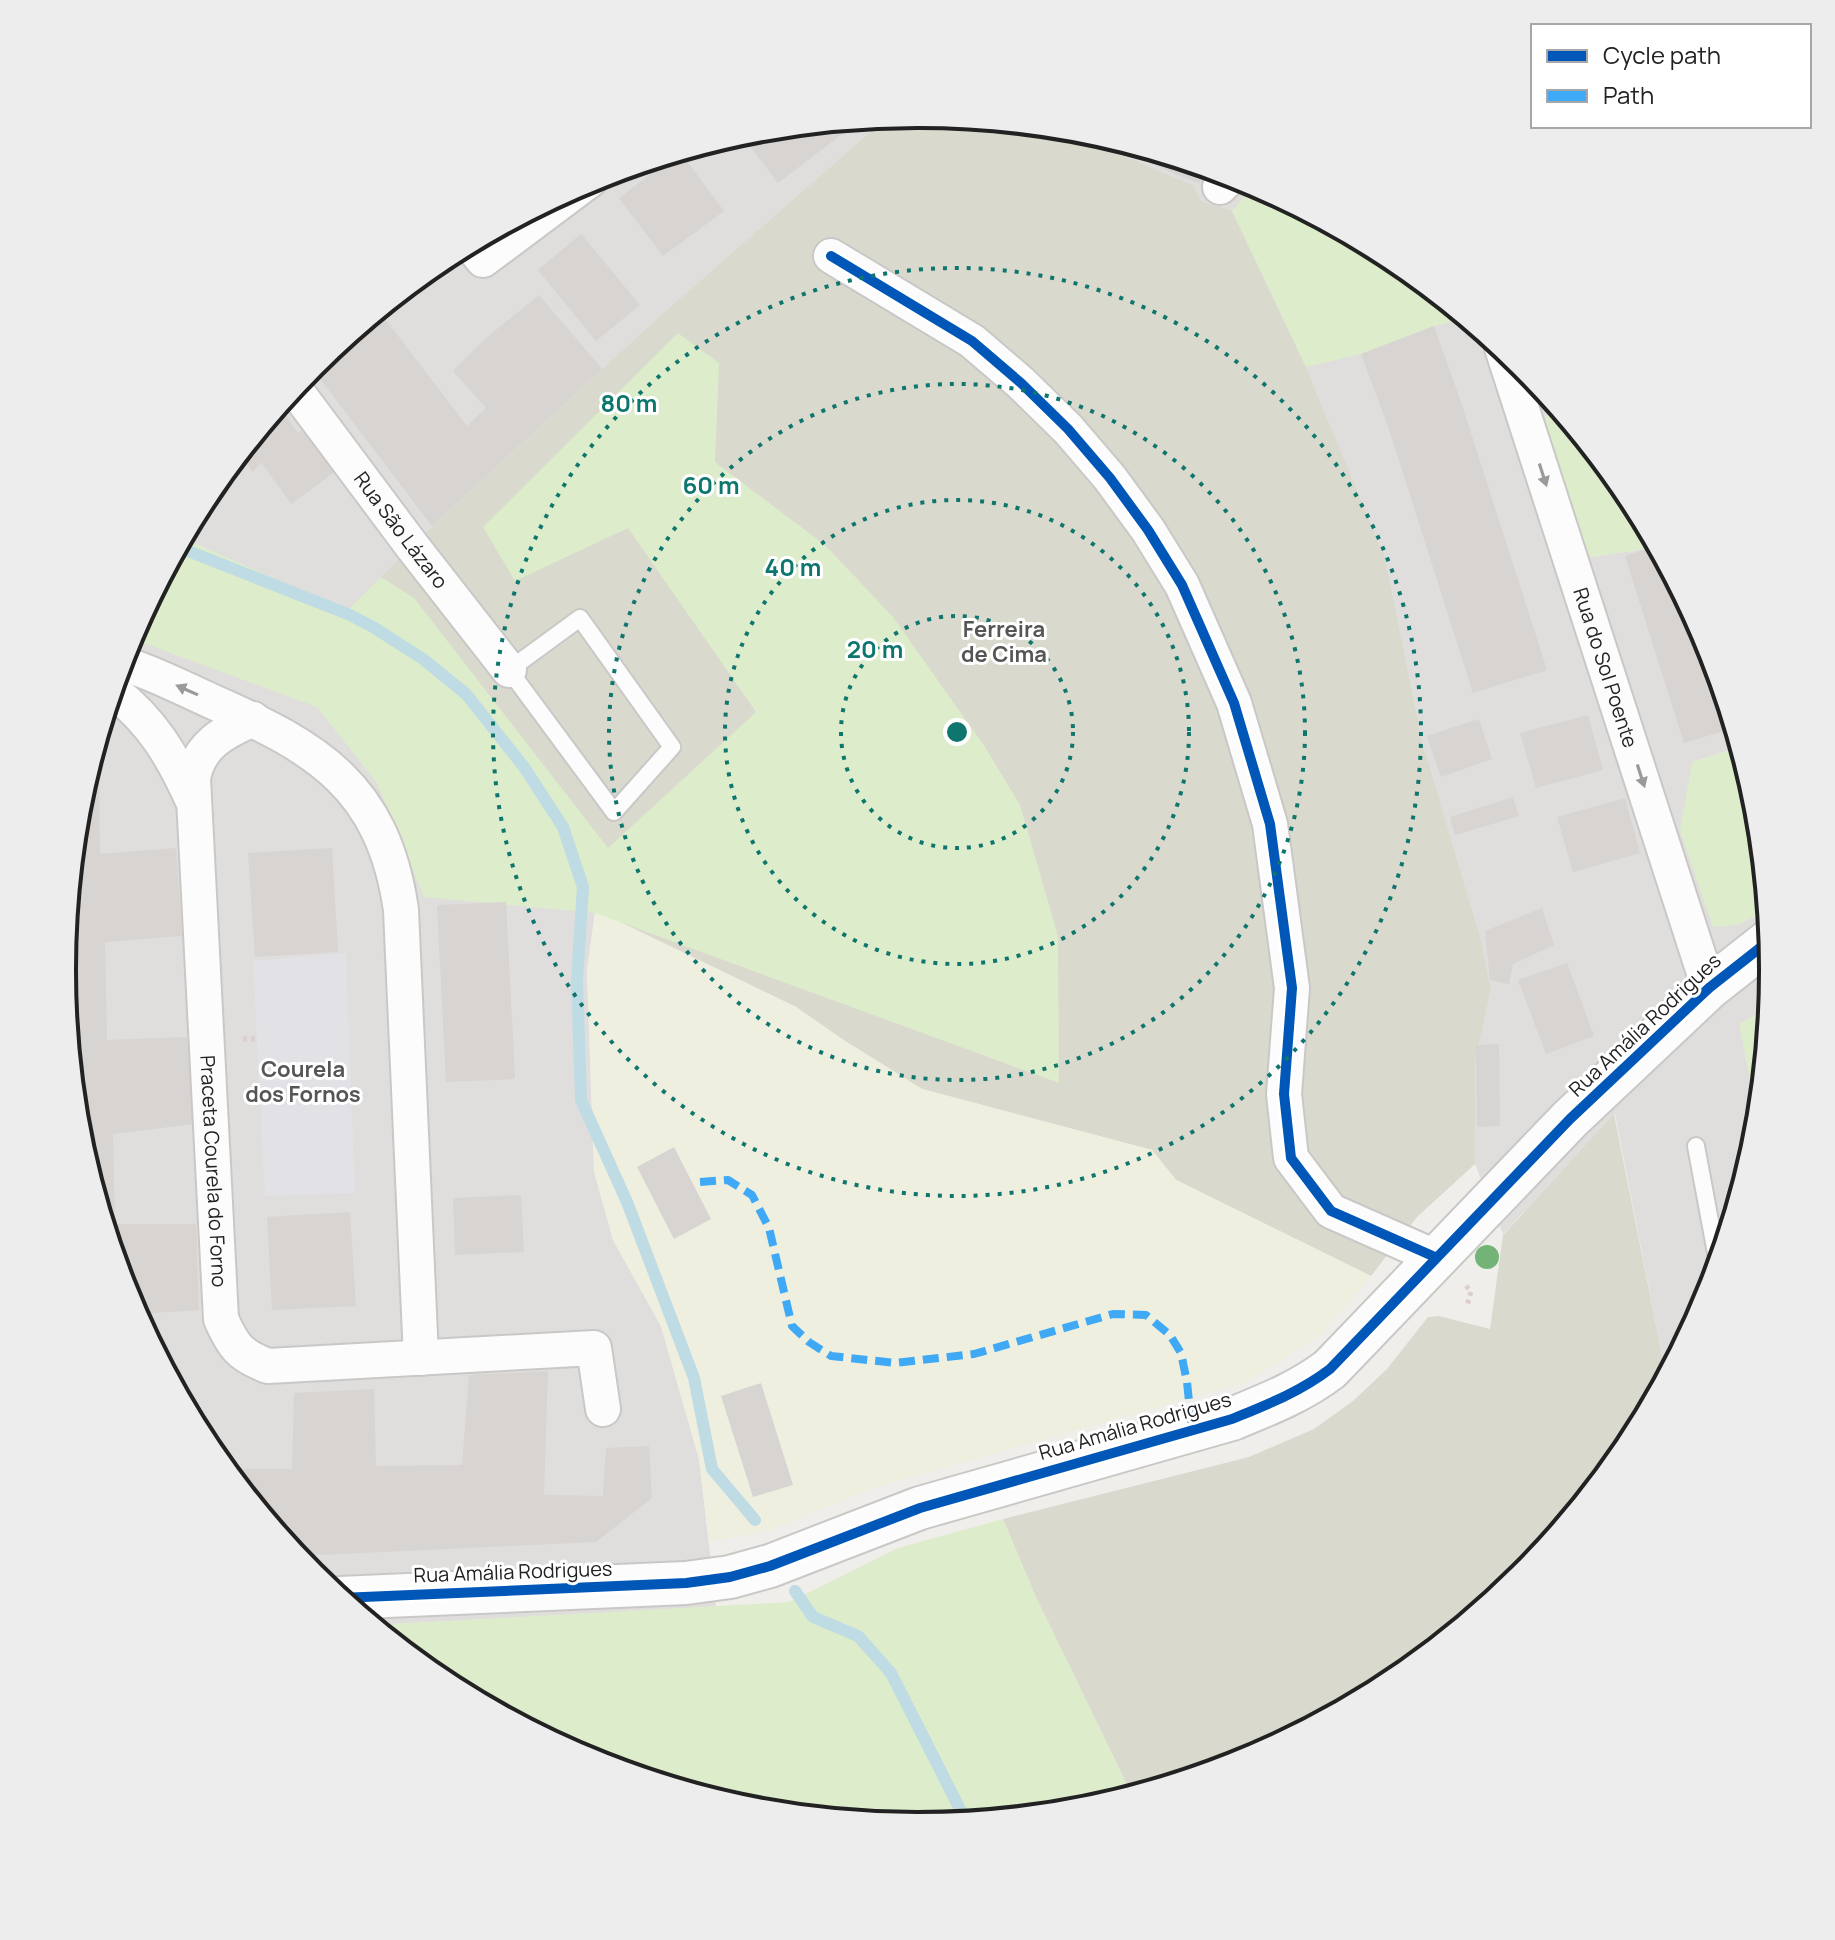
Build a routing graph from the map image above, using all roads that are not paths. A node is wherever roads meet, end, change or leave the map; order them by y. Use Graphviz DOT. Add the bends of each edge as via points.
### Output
graph roads {
  1 [pos="538,219"];
  2 [pos="477,253"];
  3 [pos="831,256"];
  4 [pos="1510,372"];
  5 [pos="301,398"];
  6 [pos="1538,402"];
  7 [pos="1526,421"];
  8 [pos="133,668"];
  9 [pos="509,670"];
  10 [pos="122,698"];
  11 [pos="253,719"];
  12 [pos="193,800"];
  13 [pos="1758,949"];
  14 [pos="1709,988"];
  15 [pos="1696,1146"];
  16 [pos="1714,1241"];
  17 [pos="1435,1257"];
  18 [pos="421,1358"];
  19 [pos="603,1409"];
  20 [pos="357,1597"];
  1 -- 2 [label="street" via="483,260"];
  3 -- 17 [label="street" via="972,341 1021,383 1110,478 1175,574 1234,703 1270,824 1292,988 1284,1094 1291,1158 1331,1211"];
  4 -- 7 [label="street, Rua do Sol Poente"];
  5 -- 9 [label="street, Rua São Lázaro"];
  6 -- 7 [label="street"];
  7 -- 14 [label="street, Rua do Sol Poente, one-way"];
  11 -- 8 [label="street, one-way"];
  9 -- 9 [label="lane" via="614,812 672,747 580,618"];
  10 -- 12 [label="street, Praceta Courela do Forno" via="163,741"];
  11 -- 12 [label="street, Praceta Courela do Forno" via="221,735 202,753 194,768"];
  11 -- 18 [label="street" via="313,753 356,794 387,845 396,876"];
  12 -- 18 [label="street, Praceta Courela do Forno" via="221,1319 232,1343 247,1358 268,1366"];
  13 -- 14 [label="street, Rua Amália Rodrigues"];
  14 -- 17 [label="street, Rua Amália Rodrigues"];
  15 -- 16 [label="lane"];
  17 -- 20 [label="street, Rua Amália Rodrigues" via="1330,1369 1276,1401 1232,1419 920,1508 770,1566 686,1583"];
  18 -- 19 [label="street, Praceta Courela do Forno" via="594,1348"];
}
